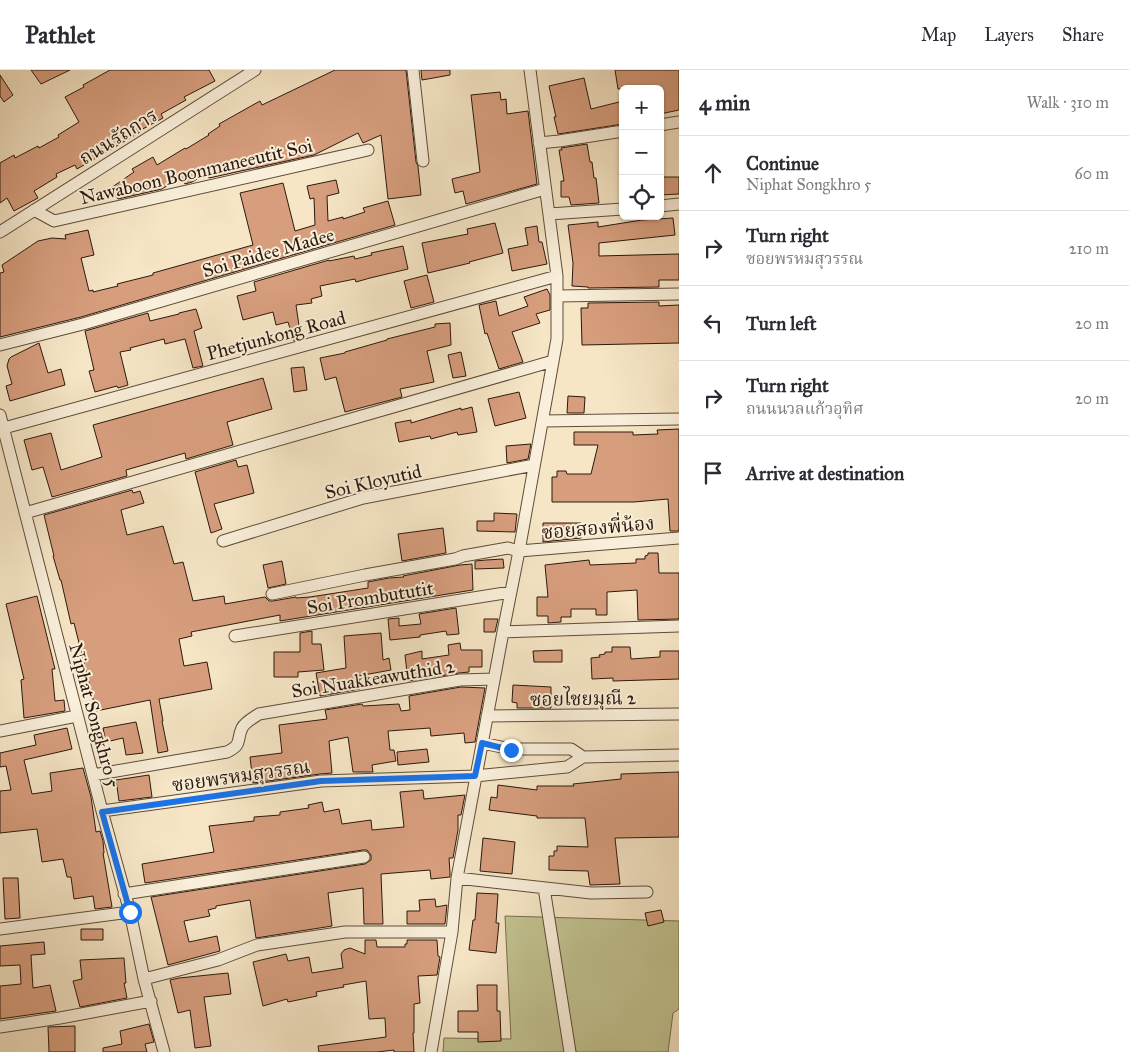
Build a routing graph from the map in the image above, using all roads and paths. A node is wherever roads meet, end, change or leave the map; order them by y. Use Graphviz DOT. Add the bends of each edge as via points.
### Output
graph roads {
  1 [pos="255,70"];
  2 [pos="413,70"];
  3 [pos="530,70"];
  4 [pos="679,122"];
  5 [pos="664,124"];
  6 [pos="619,132"];
  7 [pos="539,143"];
  8 [pos="368,150"];
  9 [pos="423,161"];
  10 [pos="545,188"];
  11 [pos="679,204"];
  12 [pos="664,206"];
  13 [pos="619,208"];
  14 [pos="34,210"];
  15 [pos="549,214"];
  16 [pos="0,232"];
  17 [pos="558,276"];
  18 [pos="679,294"];
  19 [pos="558,296"];
  20 [pos="0,346"];
  21 [pos="553,361"];
  22 [pos="0,415"];
  23 [pos="679,419"];
  24 [pos="542,421"];
  25 [pos="4,428"];
  26 [pos="534,466"];
  27 [pos="25,513"];
  28 [pos="679,538"];
  29 [pos="223,542"];
  30 [pos="520,550"];
  31 [pos="511,592"];
  32 [pos="272,594"];
  33 [pos="679,626"];
  34 [pos="503,632"];
  35 [pos="235,636"];
  36 [pos="494,679"];
  37 [pos="679,714"];
  38 [pos="77,716"];
  39 [pos="487,716"];
  40 [pos="0,731"];
  41 [pos="482,743"];
  42 [pos="679,755"];
  43 [pos="583,757"];
  44 [pos="93,775"];
  45 [pos="475,776"];
  46 [pos="102,812"];
  47 [pos="364,857"];
  48 [pos="457,878"];
  49 [pos="544,888"];
  50 [pos="647,892"];
  51 [pos="124,894"];
  52 [pos="130,912"];
  53 [pos="0,929"];
  54 [pos="452,932"];
  55 [pos="144,979"];
  56 [pos="151,1001"];
  57 [pos="0,1027"];
  58 [pos="164,1052"];
  59 [pos="431,1052"];
  60 [pos="570,1052"];
  1 -- 14 [label="street, ถนนรัถการ"];
  2 -- 9 [label="street"];
  3 -- 7 [label="street"];
  4 -- 5 [label="street"];
  6 -- 7 [label="street"];
  7 -- 10 [label="street"];
  8 -- 14 [label="street, Nawaboon Boonmaneeutit Soi" via="54,221"];
  10 -- 15 [label="street"];
  10 -- 20 [label="street, Soi Paidee Madee"];
  11 -- 12 [label="street"];
  13 -- 15 [label="street"];
  14 -- 16 [label="street, ถนนรัถการ"];
  15 -- 17 [label="street"];
  17 -- 19 [label="street"];
  17 -- 25 [label="street, Phetjunkong Road"];
  18 -- 19 [label="street"];
  19 -- 21 [label="street"];
  21 -- 24 [label="street"];
  21 -- 27 [label="street"];
  22 -- 25 [label="street, Niphat Songkhro 5"];
  23 -- 24 [label="street"];
  24 -- 26 [label="street"];
  25 -- 27 [label="street, Niphat Songkhro 5"];
  26 -- 29 [label="street, Soi Kloyutid" via="363,498"];
  26 -- 30 [label="street"];
  27 -- 38 [label="street, Niphat Songkhro 5"];
  28 -- 30 [label="street, ซอยสองพี่น้อง"];
  30 -- 31 [label="street"];
  30 -- 32 [label="street, ซอยสองพี่น้อง" via="508,548 479,553"];
  31 -- 34 [label="street"];
  31 -- 35 [label="street, Soi Prombututit"];
  33 -- 34 [label="street"];
  34 -- 36 [label="street"];
  36 -- 39 [label="street"];
  36 -- 44 [label="street, Soi Nuakkeawuthid 2" via="460,680 259,714 242,728 237,745 227,752"];
  37 -- 39 [label="street, ซอยไชยมุณี 2"];
  38 -- 40 [label="street"];
  38 -- 44 [label="street, Niphat Songkhro 5"];
  39 -- 41 [label="street"];
  41 -- 43 [label="street" via="511,750 571,749"];
  41 -- 45 [label="street"];
  42 -- 43 [label="street"];
  43 -- 45 [label="street, ซอยพรหมสุวรรณ" via="567,767"];
  44 -- 46 [label="street, Niphat Songkhro 5"];
  45 -- 46 [label="street, ซอยพรหมสุวรรณ" via="321,781"];
  45 -- 48 [label="street"];
  46 -- 51 [label="street, Niphat Songkhro 5"];
  47 -- 51 [label="street"];
  48 -- 49 [label="street"];
  48 -- 54 [label="street"];
  49 -- 50 [label="street" via="591,893"];
  49 -- 60 [label="street"];
  51 -- 52 [label="street, Niphat Songkhro 5"];
  52 -- 53 [label="street"];
  52 -- 55 [label="street, Niphat Songkhro 5"];
  54 -- 55 [label="street" via="345,932 257,944 218,960"];
  54 -- 59 [label="street"];
  55 -- 56 [label="street, Niphat Songkhro 5"];
  56 -- 57 [label="street"];
  56 -- 58 [label="street, Niphat Songkhro 5"];
}
